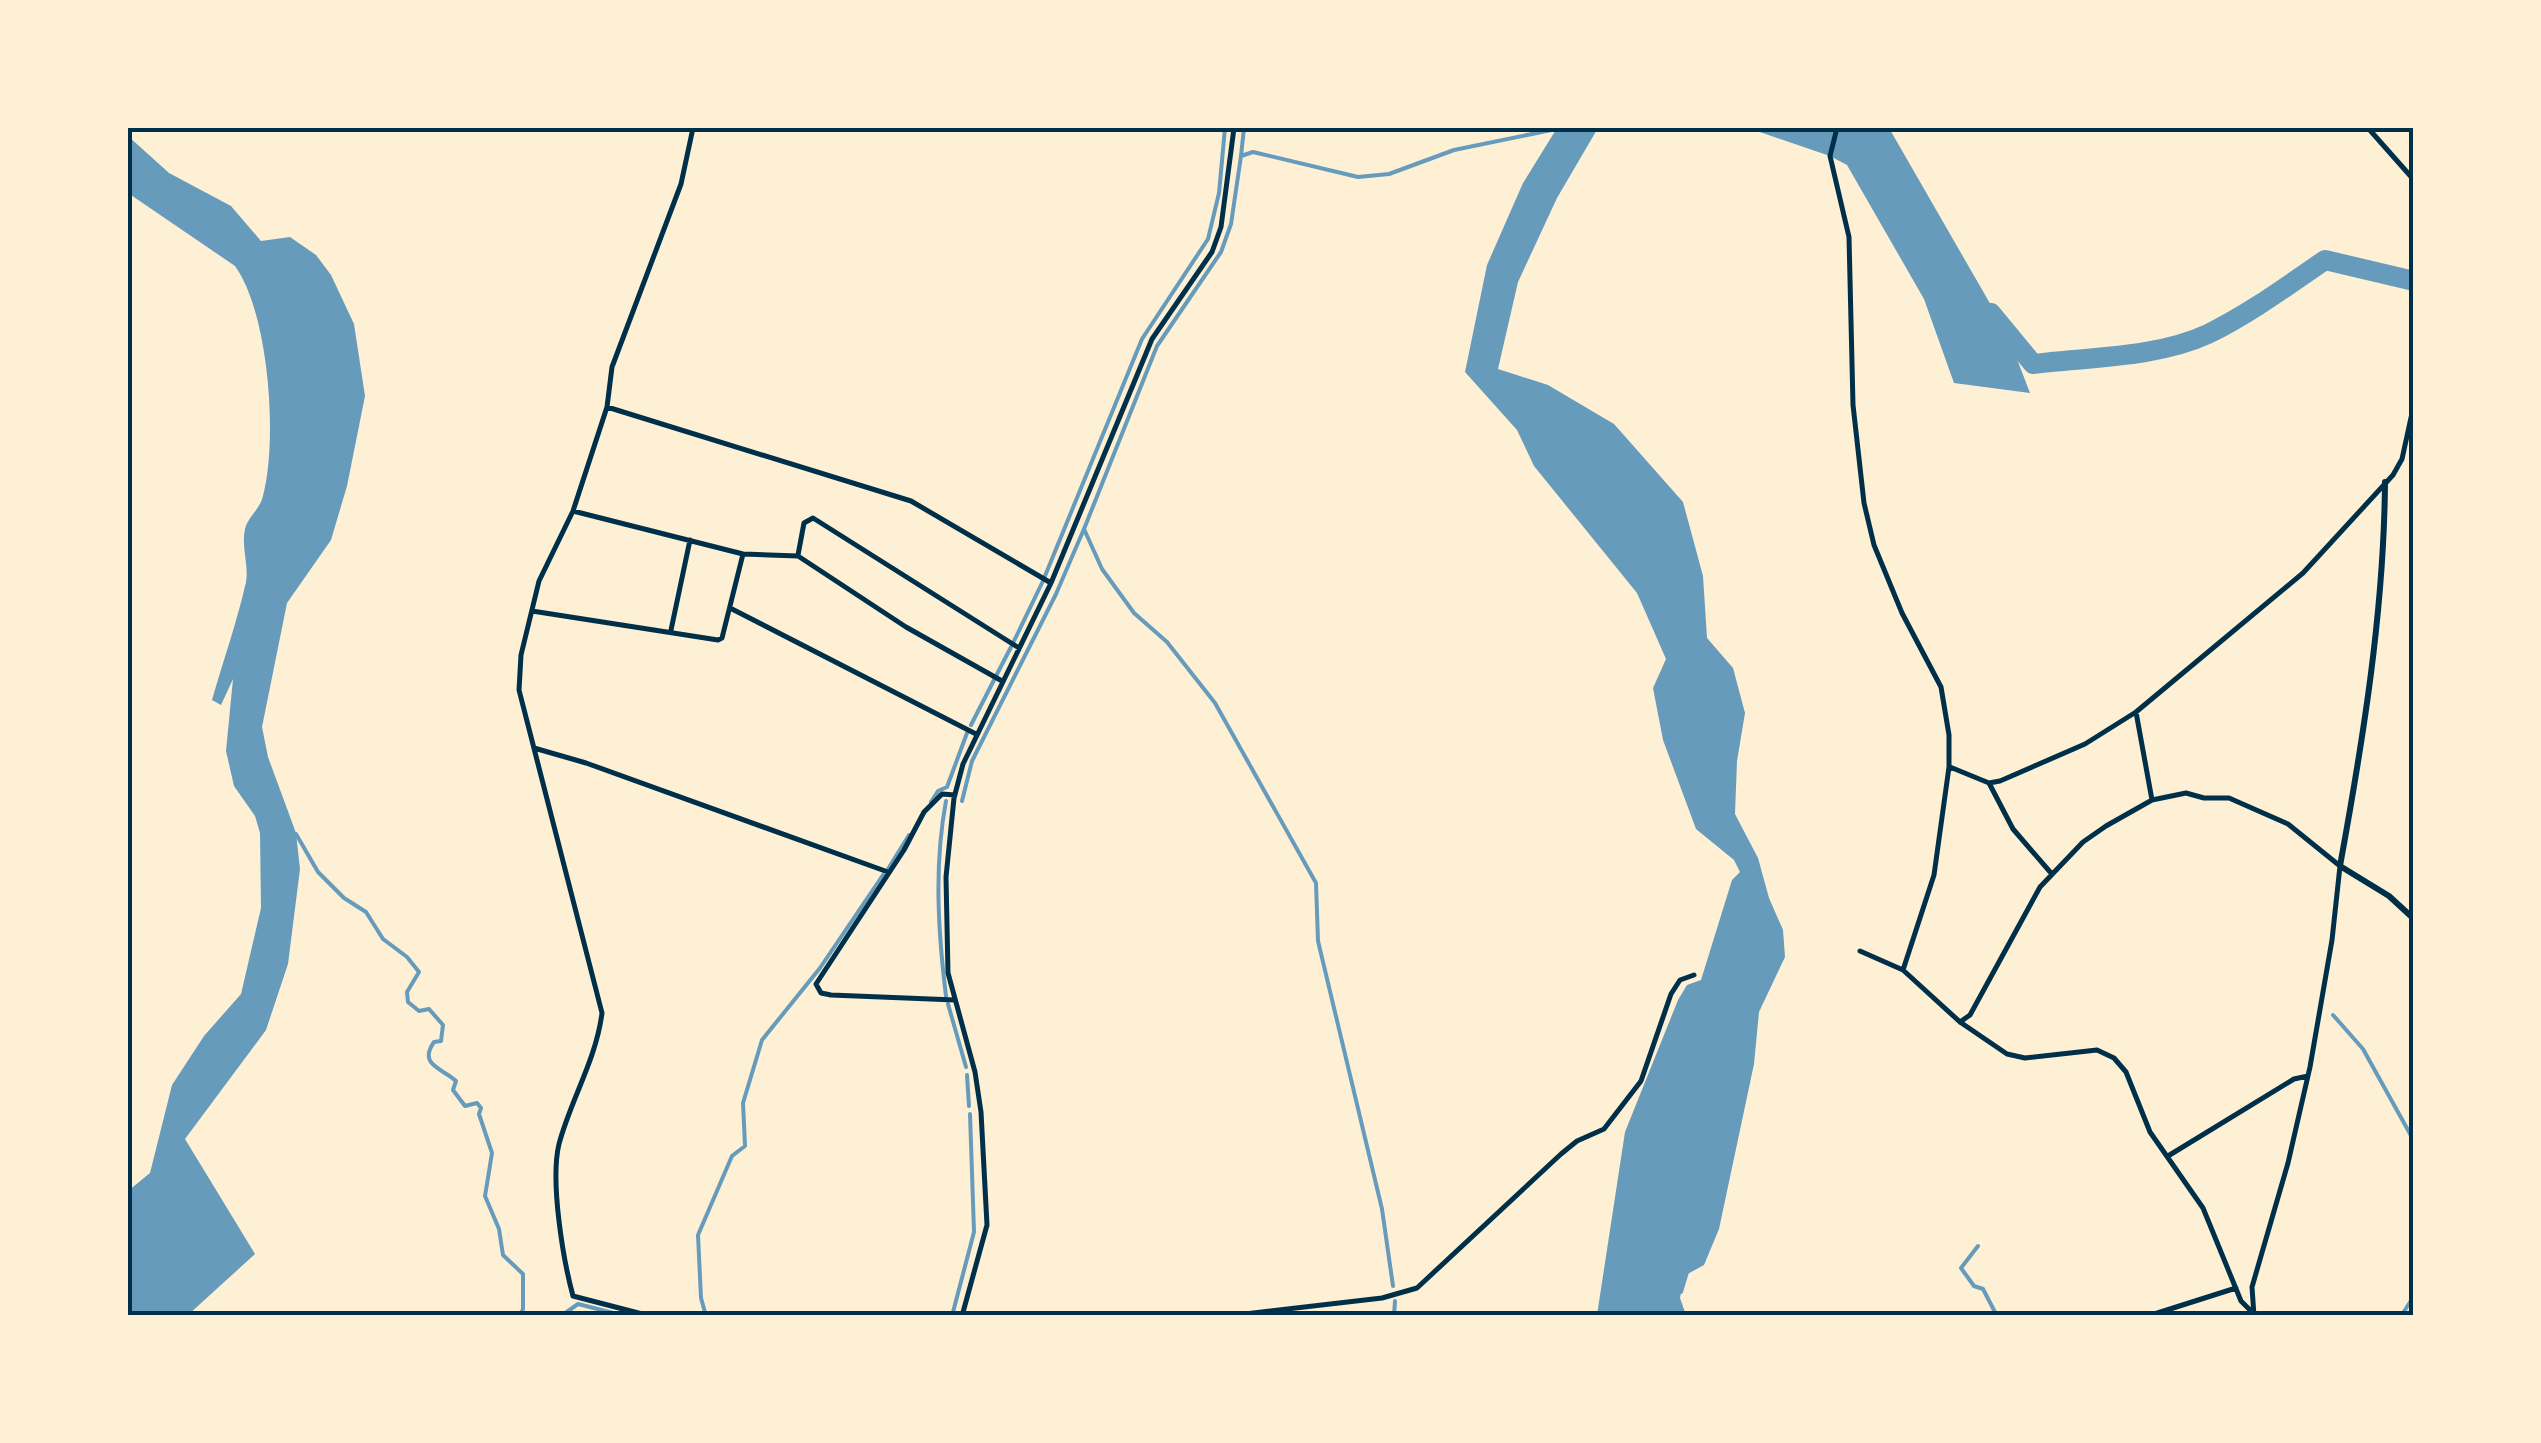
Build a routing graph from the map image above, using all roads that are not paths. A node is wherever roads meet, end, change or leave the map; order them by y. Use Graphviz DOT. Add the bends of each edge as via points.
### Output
graph roads {
  1 [pos="693,128"];
  2 [pos="1234,128"];
  3 [pos="1838,128"];
  4 [pos="2368,128"];
  5 [pos="2414,180"];
  6 [pos="2414,404"];
  7 [pos="607,407"];
  8 [pos="2385,482"];
  9 [pos="573,511"];
  10 [pos="690,540"];
  11 [pos="743,554"];
  12 [pos="798,556"];
  13 [pos="1051,583"];
  14 [pos="730,608"];
  15 [pos="532,611"];
  16 [pos="671,630"];
  17 [pos="1018,648"];
  18 [pos="1002,681"];
  19 [pos="2136,712"];
  20 [pos="976,734"];
  21 [pos="534,748"];
  22 [pos="1949,766"];
  23 [pos="1989,783"];
  24 [pos="954,794"];
  25 [pos="2152,800"];
  26 [pos="2340,866"];
  27 [pos="888,872"];
  28 [pos="2052,873"];
  29 [pos="2414,919"];
  30 [pos="1860,952"];
  31 [pos="1903,970"];
  32 [pos="1694,976"];
  33 [pos="956,1000"];
  34 [pos="1960,1022"];
  35 [pos="2308,1076"];
  36 [pos="2168,1156"];
  37 [pos="2236,1288"];
  38 [pos="2254,1314"];
  39 [pos="650,1316"];
  40 [pos="962,1316"];
  41 [pos="1228,1316"];
  42 [pos="2148,1316"];
  1 -- 7 [label="street" via="682,184 612,367"];
  2 -- 13 [label="street" via="1212,252 1152,339"];
  3 -- 22 [label="street" via="1830,156 1849,238 1853,405 1864,503 1902,614 1941,688"];
  4 -- 5 [label="street"];
  6 -- 8 [label="street" via="2402,460"];
  7 -- 9 [label="street"];
  7 -- 13 [label="street" via="911,500"];
  8 -- 19 [label="street" via="2303,573"];
  8 -- 26 [label="street" via="2362,748"];
  9 -- 10 [label="street"];
  9 -- 15 [label="street" via="538,581"];
  10 -- 11 [label="street"];
  10 -- 16 [label="street"];
  11 -- 12 [label="street"];
  11 -- 14 [label="street"];
  12 -- 17 [label="street" via="804,523 813,518"];
  12 -- 18 [label="street"];
  13 -- 17 [label="street"];
  14 -- 16 [label="street" via="718,640"];
  14 -- 20 [label="street"];
  15 -- 16 [label="street"];
  15 -- 21 [label="street" via="518,672"];
  17 -- 18 [label="street"];
  18 -- 20 [label="street"];
  19 -- 23 [label="street" via="2085,744"];
  19 -- 25 [label="street"];
  20 -- 24 [label="street"];
  21 -- 27 [label="street"];
  21 -- 39 [label="street" via="602,1013 598,1046 558,1148 566,1270 573,1296"];
  22 -- 23 [label="street"];
  22 -- 31 [label="street" via="1934,875"];
  23 -- 28 [label="street" via="2013,830"];
  24 -- 27 [label="street" via="942,794 924,812"];
  24 -- 33 [label="street" via="946,877 948,972"];
  25 -- 26 [label="street" via="2186,793 2229,798 2296,828"];
  25 -- 28 [label="street" via="2083,842"];
  26 -- 29 [label="street"];
  26 -- 35 [label="street"];
  27 -- 33 [label="street" via="818,990"];
  28 -- 34 [label="street"];
  30 -- 31 [label="street"];
  31 -- 34 [label="street"];
  32 -- 41 [label="street" via="1680,980 1670,994 1641,1081 1604,1129 1561,1154 1417,1288 1400,1296"];
  33 -- 40 [label="street" via="981,1112 986,1225"];
  34 -- 36 [label="street" via="2016,1057 2106,1052 2126,1072 2150,1132"];
  35 -- 36 [label="street"];
  35 -- 38 [label="street" via="2252,1288"];
  36 -- 37 [label="street" via="2204,1208"];
  37 -- 38 [label="street"];
  37 -- 42 [label="street"];
}
